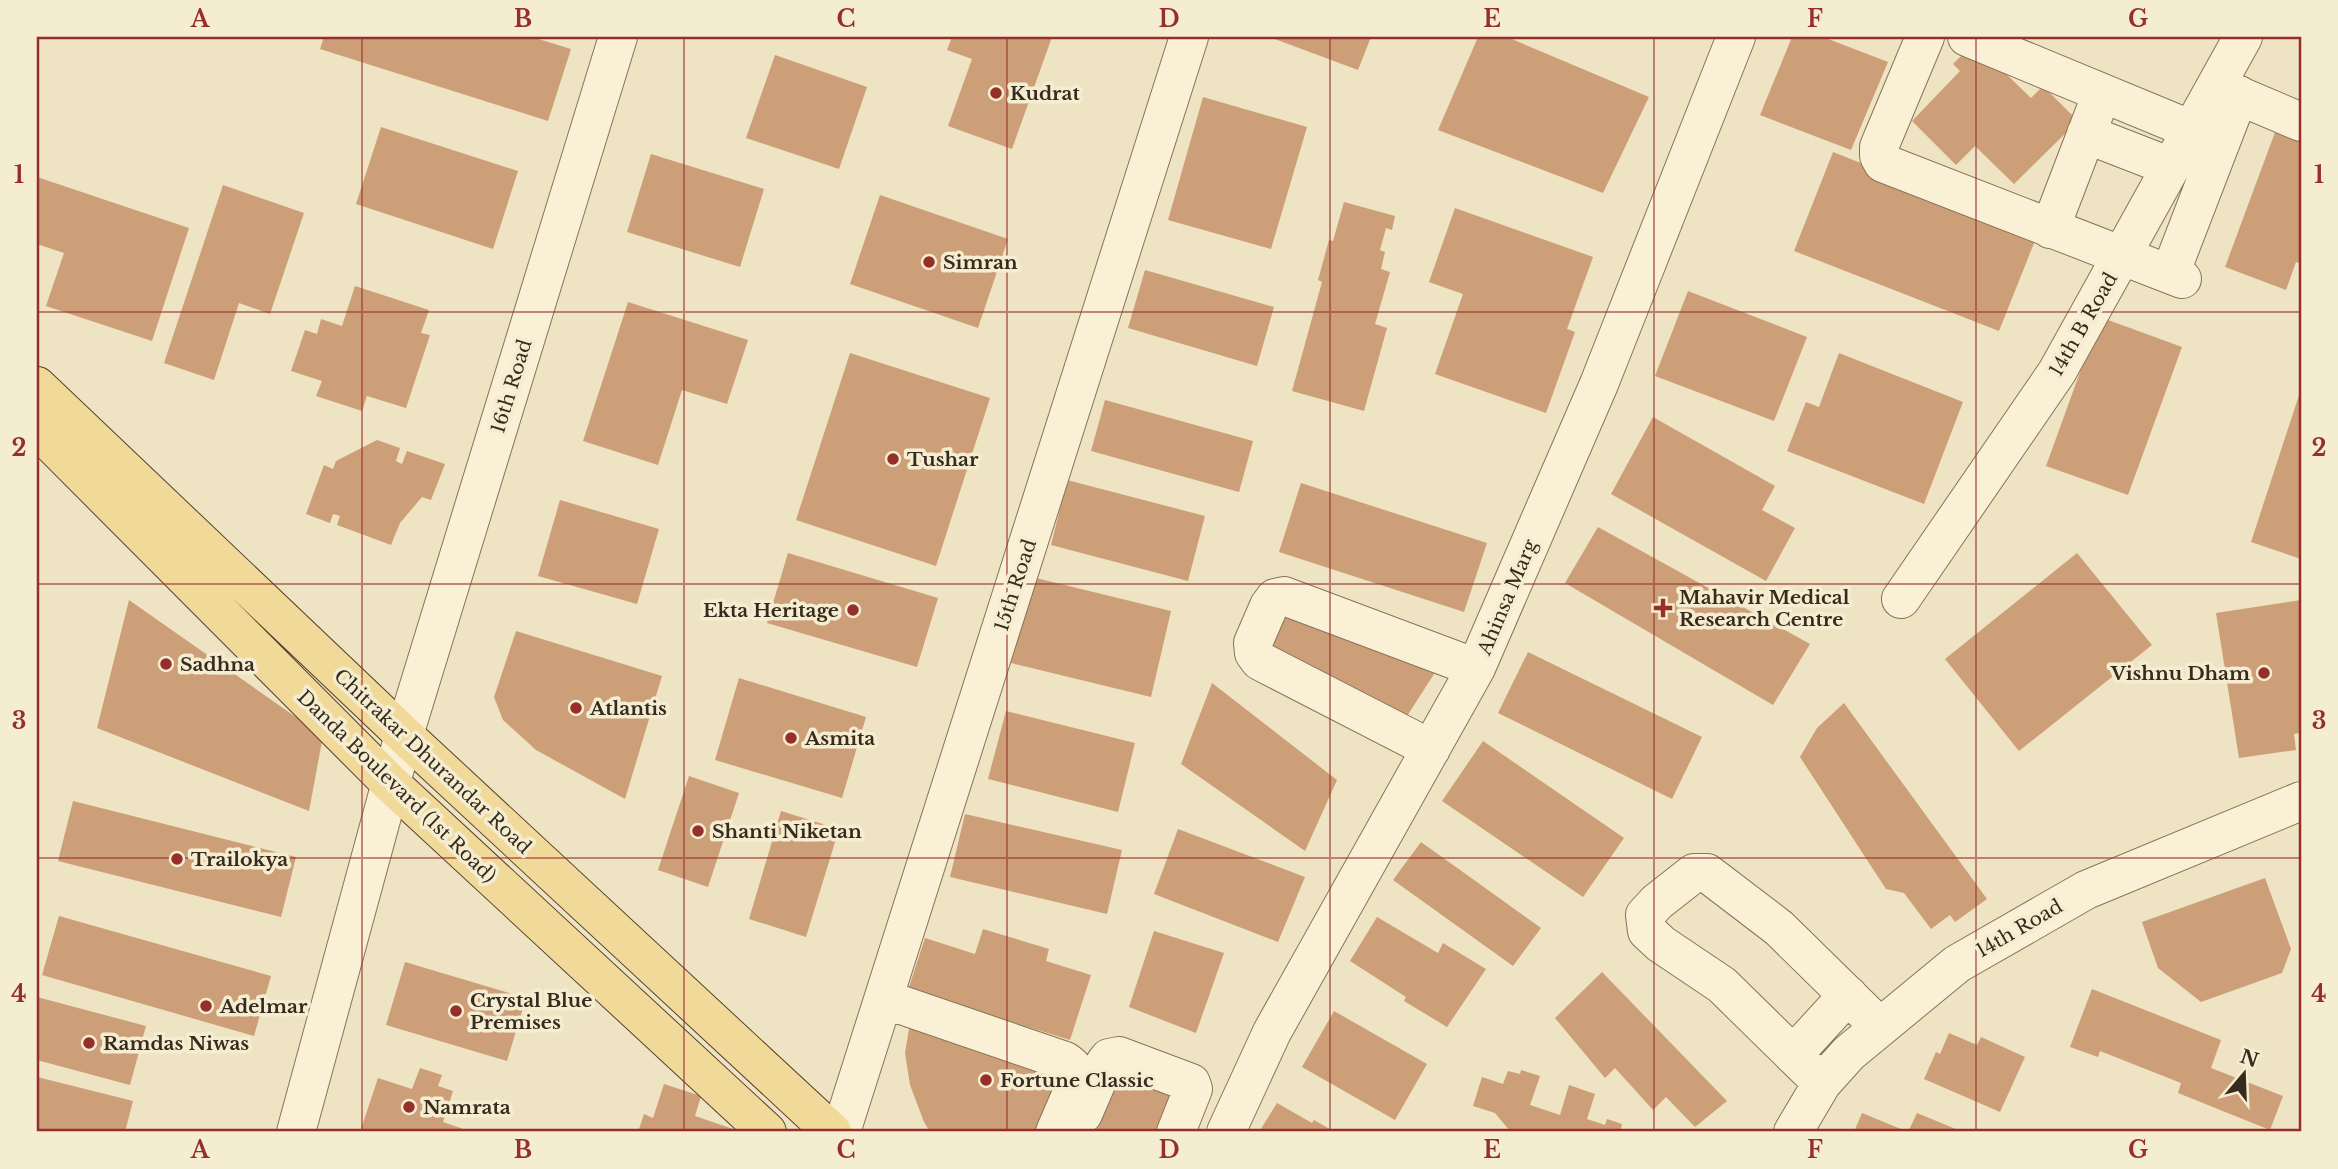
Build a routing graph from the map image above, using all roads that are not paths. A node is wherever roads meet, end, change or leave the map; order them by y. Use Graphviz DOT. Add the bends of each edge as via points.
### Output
graph roads {
  1 [pos="618,37"];
  2 [pos="1189,37"];
  3 [pos="1736,37"];
  4 [pos="1925,37"];
  5 [pos="1967,37"];
  6 [pos="2243,37"];
  7 [pos="2228,91"];
  8 [pos="2102,93"];
  9 [pos="2301,122"];
  10 [pos="2192,130"];
  11 [pos="2086,134"];
  12 [pos="2171,167"];
  13 [pos="2050,229"];
  14 [pos="2121,256"];
  15 [pos="37,386"];
  16 [pos="37,429"];
  17 [pos="1901,599"];
  18 [pos="1467,665"];
  19 [pos="404,735"];
  20 [pos="1423,745"];
  21 [pos="390,783"];
  22 [pos="2301,801"];
  23 [pos="1848,995"];
  24 [pos="884,999"];
  25 [pos="1822,1024"];
  26 [pos="1880,1027"];
  27 [pos="1849,1053"];
  28 [pos="1793,1055"];
  29 [pos="1822,1083"];
  30 [pos="296,1132"];
  31 [pos="767,1132"];
  32 [pos="832,1132"];
  33 [pos="841,1132"];
  34 [pos="1055,1132"];
  35 [pos="1076,1132"];
  36 [pos="1176,1132"];
  37 [pos="1226,1132"];
  38 [pos="1793,1132"];
  1 -- 19 [label="street, 16th Road"];
  2 -- 24 [label="street, 15th Road"];
  3 -- 18 [label="street, Ahinsa Marg" via="1599,384"];
  4 -- 13 [label="street" via="1878,147 1883,163"];
  5 -- 8 [label="street"];
  6 -- 7 [label="street, 14th B Road"];
  7 -- 9 [label="street"];
  7 -- 10 [label="street, 14th B Road"];
  7 -- 14 [label="street" via="2176,276"];
  8 -- 10 [label="street"];
  8 -- 11 [label="street"];
  10 -- 12 [label="street, 14th B Road"];
  11 -- 12 [label="street"];
  11 -- 13 [label="street"];
  12 -- 14 [label="street, 14th B Road"];
  13 -- 14 [label="street"];
  14 -- 17 [label="street, 14th B Road" via="2057,372"];
  15 -- 19 [label="main road, Chitrakar Dhurandar Road"];
  16 -- 21 [label="main road, Danda Boulevard (1st Road)"];
  18 -- 20 [label="street, Ahinsa Marg"];
  18 -- 20 [label="street" via="1284,596 1269,606 1253,643 1260,661"];
  19 -- 21 [label="street, 16th Road"];
  19 -- 32 [label="main road, Chitrakar Dhurandar Road"];
  20 -- 37 [label="street, Ahinsa Marg" via="1272,1032"];
  21 -- 30 [label="street, 16th Road"];
  21 -- 31 [label="main road, Danda Boulevard (1st Road)"];
  22 -- 26 [label="street, 14th Road" via="2086,890 1956,964"];
  23 -- 25 [label="street"];
  23 -- 26 [label="street"];
  23 -- 28 [label="street" via="1779,928 1707,873 1694,873 1645,915 1647,931 1722,985"];
  24 -- 33 [label="street, 15th Road"];
  24 -- 34 [label="street" via="1073,1066 1077,1081"];
  25 -- 27 [label="street"];
  25 -- 28 [label="street"];
  26 -- 27 [label="street, 14th Road"];
  27 -- 29 [label="street, 14th Road"];
  28 -- 29 [label="street"];
  29 -- 38 [label="street, 14th Road"];
  35 -- 36 [label="street" via="1105,1063 1119,1056 1191,1083 1193,1089"];
}
